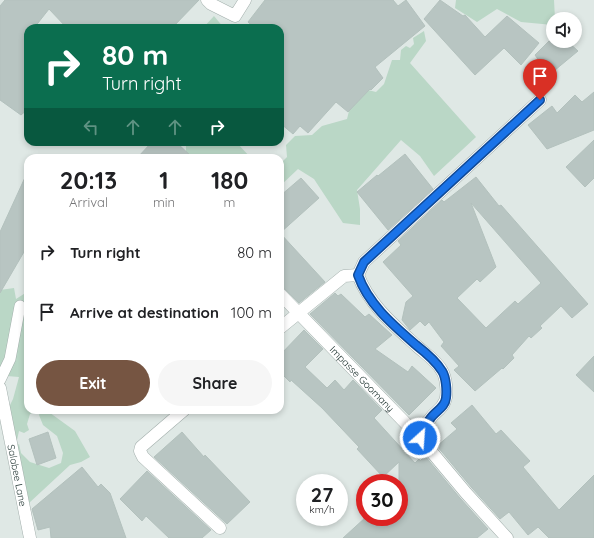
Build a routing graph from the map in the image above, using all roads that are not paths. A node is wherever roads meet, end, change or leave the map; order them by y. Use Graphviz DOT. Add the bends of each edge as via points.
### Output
graph roads {
  1 [pos="207,0"];
  2 [pos="245,0"];
  3 [pos="540,100"];
  4 [pos="358,275"];
  5 [pos="284,298"];
  6 [pos="20,306"];
  7 [pos="298,313"];
  8 [pos="284,325"];
  9 [pos="0,380"];
  10 [pos="0,388"];
  11 [pos="179,414"];
  12 [pos="420,438"];
  13 [pos="220,528"];
  14 [pos="30,538"];
  15 [pos="506,538"];
  1 -- 2 [label="street" via="235,16"];
  3 -- 4 [label="street" via="364,262"];
  4 -- 7 [label="street" via="344,276"];
  4 -- 12 [label="street" via="363,288 376,307 443,371 446,399 440,410 430,418"];
  5 -- 7 [label="street, Impasse Goomany"];
  6 -- 9 [label="lane" via="10,359"];
  7 -- 8 [label="street"];
  7 -- 12 [label="street, Impasse Goomany"];
  10 -- 14 [label="street, Salabee Lane"];
  11 -- 13 [label="street" via="141,446 140,451 143,457"];
  12 -- 15 [label="street, Impasse Goomany"];
}
